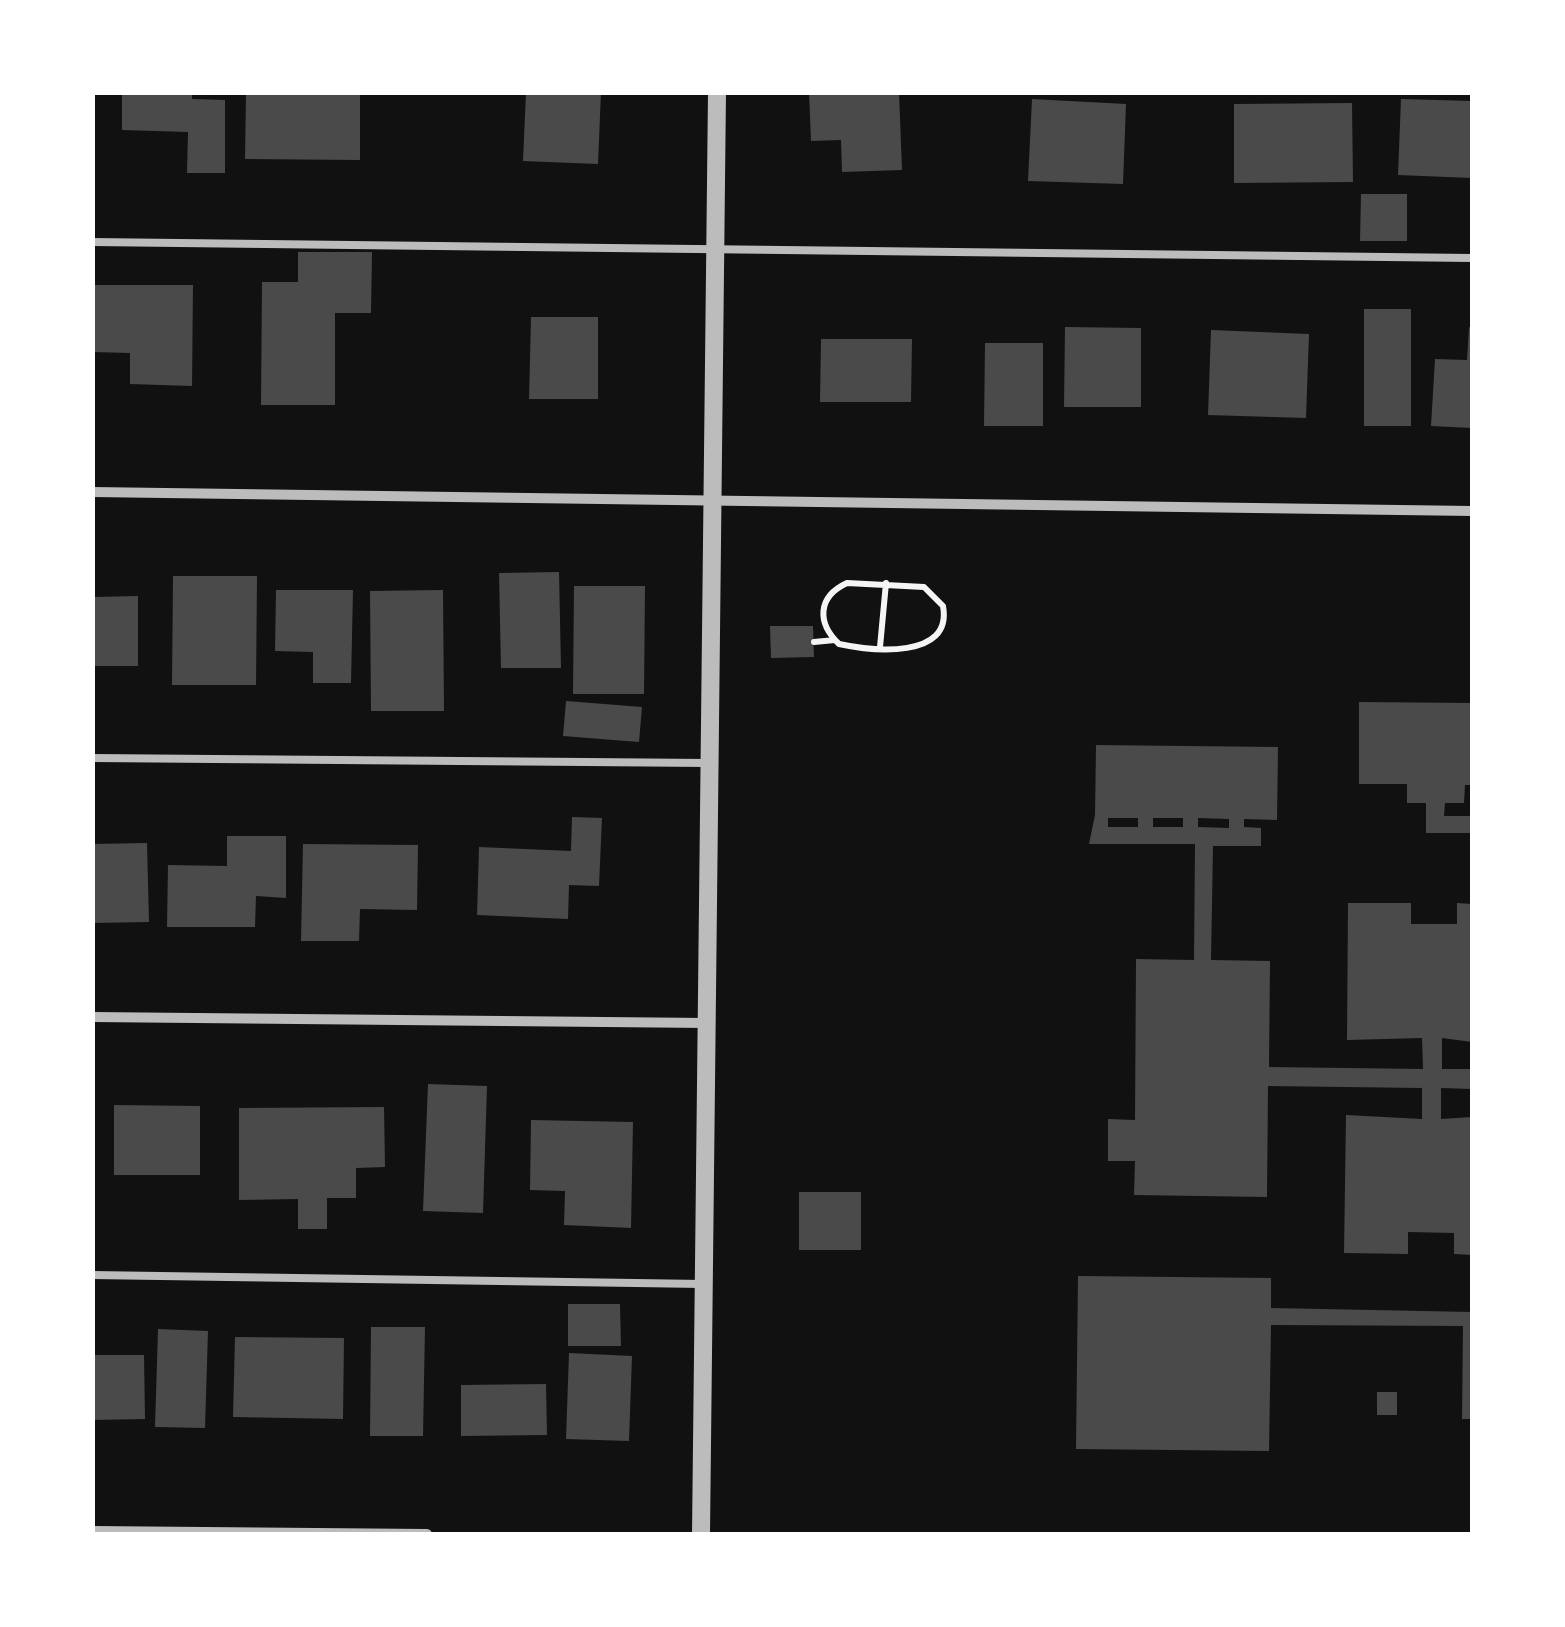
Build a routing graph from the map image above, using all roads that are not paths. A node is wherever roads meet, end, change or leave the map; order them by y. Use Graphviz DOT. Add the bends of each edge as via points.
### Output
graph roads {
  1 [pos="718,92"];
  2 [pos="92,242"];
  3 [pos="716,249"];
  4 [pos="1472,258"];
  5 [pos="92,492"];
  6 [pos="713,499"];
  7 [pos="1472,511"];
  8 [pos="92,758"];
  9 [pos="710,764"];
  10 [pos="92,1016"];
  11 [pos="707,1023"];
  12 [pos="92,1275"];
  13 [pos="704,1284"];
  14 [pos="92,1530"];
  15 [pos="428,1534"];
  16 [pos="700,1534"];
  1 -- 3 [label="street"];
  2 -- 3 [label="lane"];
  3 -- 4 [label="lane"];
  3 -- 6 [label="street"];
  5 -- 6 [label="street"];
  6 -- 7 [label="street"];
  6 -- 9 [label="street"];
  8 -- 9 [label="lane"];
  9 -- 11 [label="street"];
  10 -- 11 [label="street"];
  11 -- 13 [label="street"];
  12 -- 13 [label="lane"];
  13 -- 16 [label="street"];
  14 -- 15 [label="street"];
}
